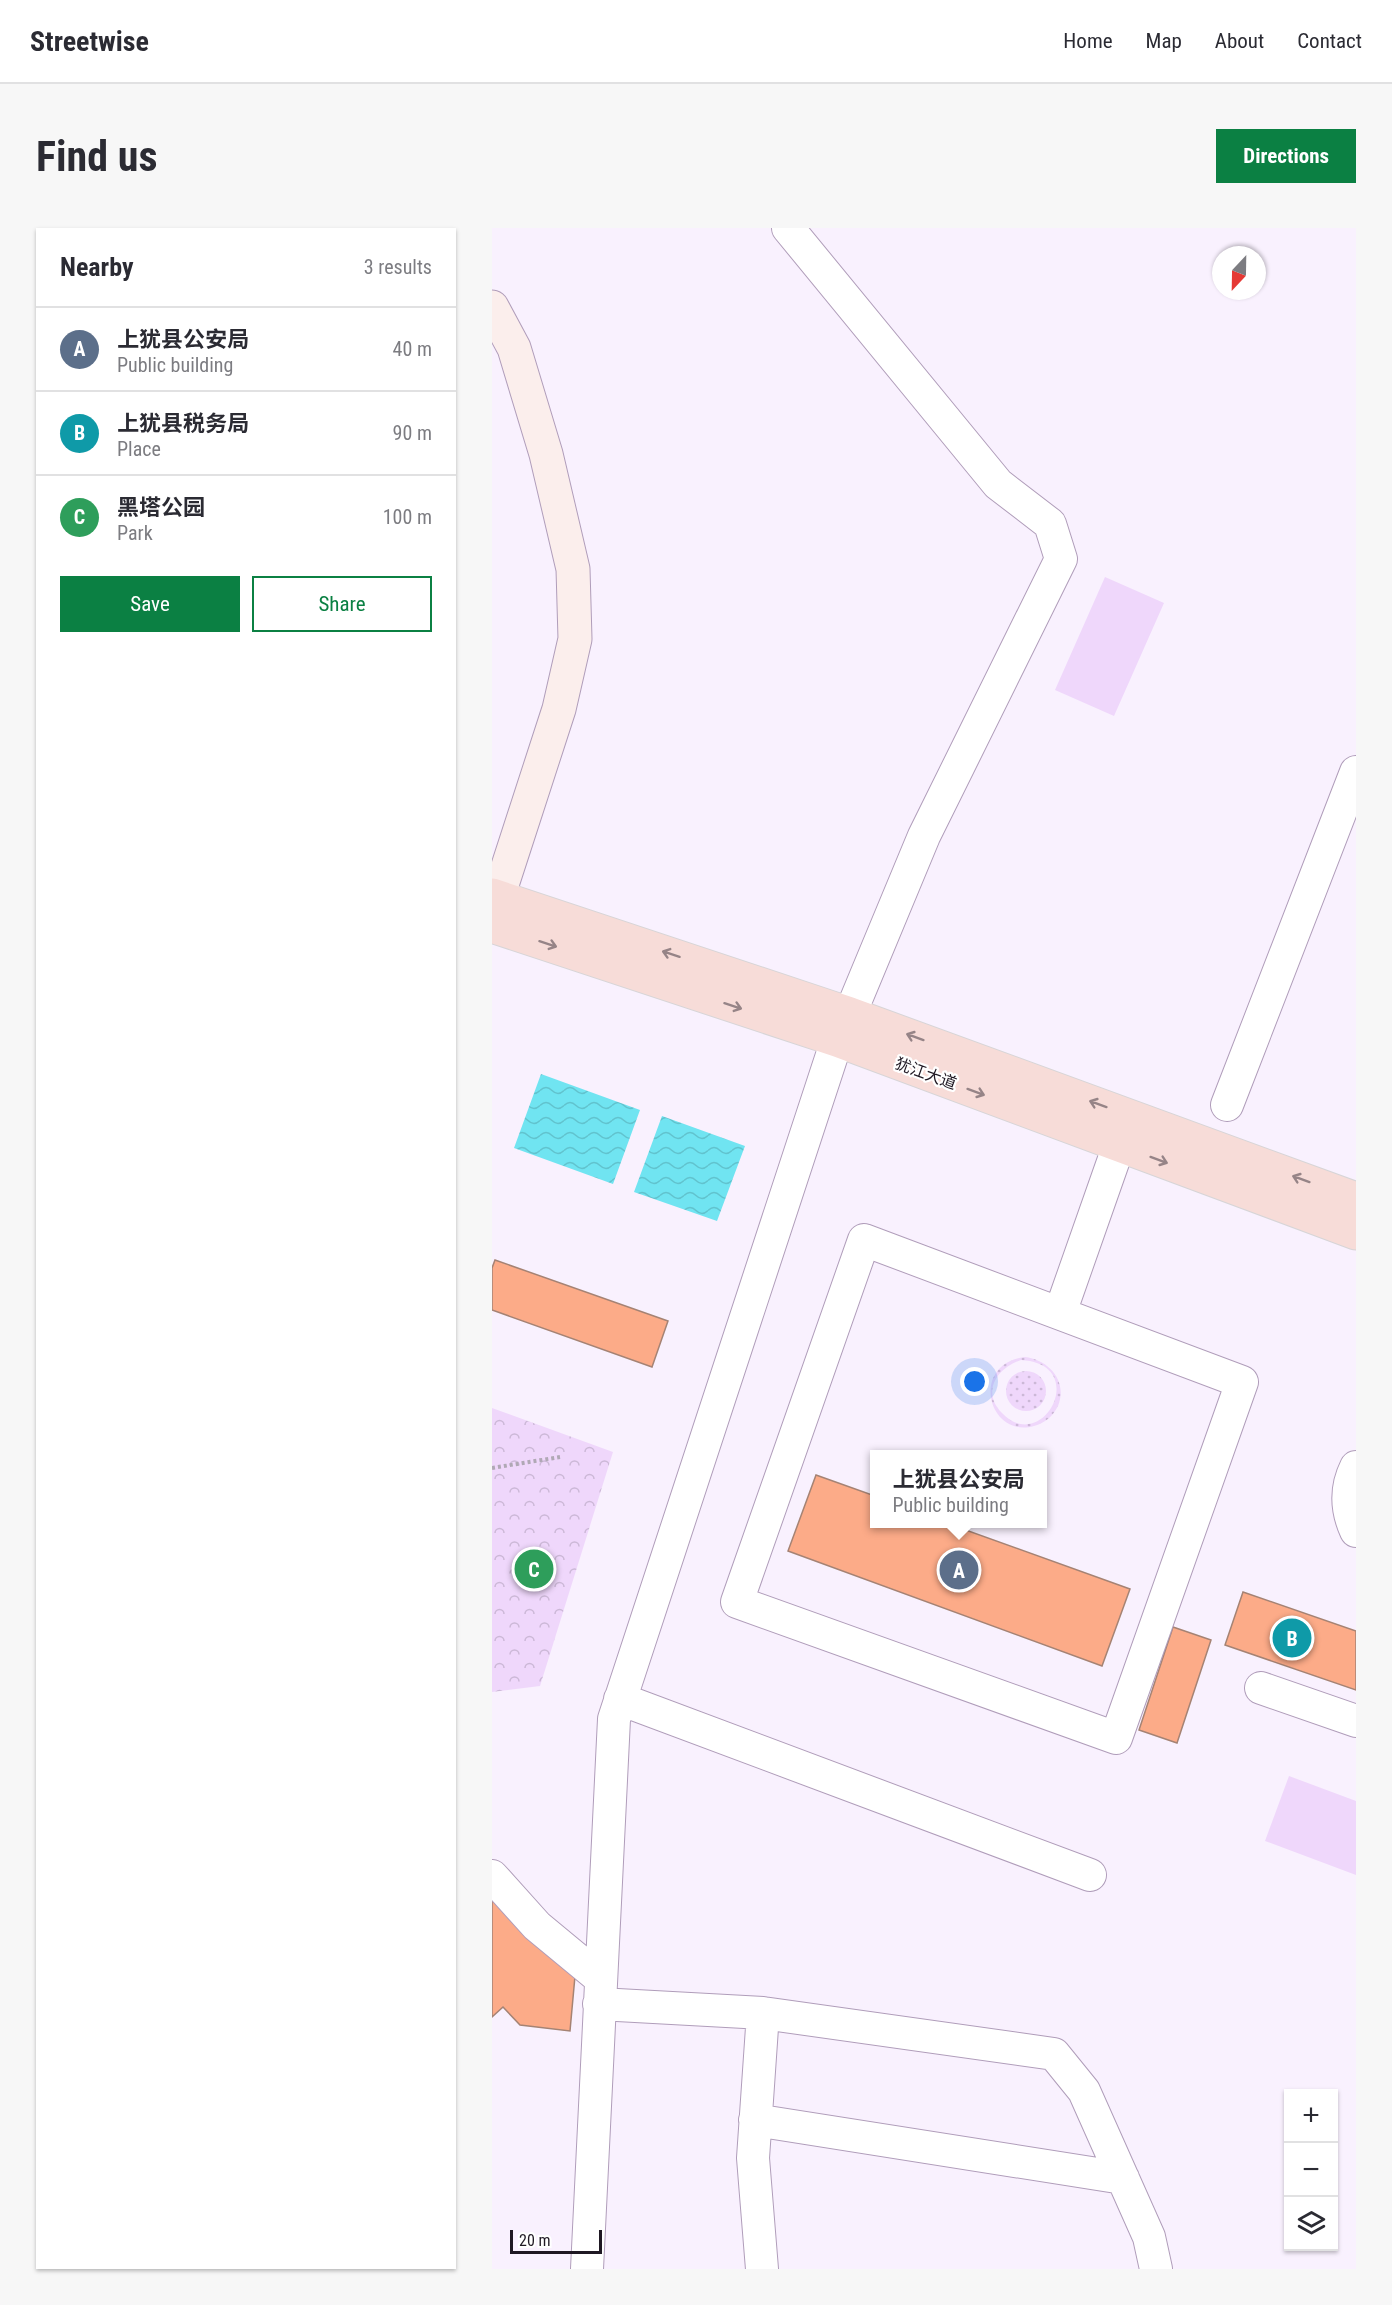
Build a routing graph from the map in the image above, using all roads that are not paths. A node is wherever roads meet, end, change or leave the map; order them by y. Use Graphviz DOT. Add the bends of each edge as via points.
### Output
graph roads {
  1 [pos="788,228"];
  2 [pos="492,307"];
  3 [pos="1356,772"];
  4 [pos="494,910"];
  5 [pos="843,1027"];
  6 [pos="1227,1105"];
  7 [pos="1119,1145"];
  8 [pos="1356,1199"];
  9 [pos="1356,1233"];
  10 [pos="1060,1313"];
  11 [pos="1356,1467"];
  12 [pos="1356,1531"];
  13 [pos="1261,1688"];
  14 [pos="620,1699"];
  15 [pos="1356,1721"];
  16 [pos="1090,1875"];
  17 [pos="492,1876"];
  18 [pos="600,1992"];
  19 [pos="763,2013"];
  20 [pos="755,2120"];
  21 [pos="1123,2178"];
  22 [pos="587,2269"];
  23 [pos="762,2269"];
  24 [pos="1156,2269"];
  1 -- 5 [label="street" via="998,484 1050,524 1061,559 924,836"];
  2 -- 4 [label="street" via="514,348 546,454 573,569 575,639 559,709"];
  3 -- 6 [label="street"];
  4 -- 5 [label="main road, 犹江大道"];
  5 -- 7 [label="main road, 犹江大道, one-way"];
  8 -- 5 [label="main road, 犹江大道, one-way"];
  5 -- 14 [label="street"];
  7 -- 9 [label="main road, 犹江大道, one-way"];
  7 -- 10 [label="street"];
  10 -- 10 [label="street" via="1242,1382 1116,1738 737,1602 864,1240"];
  11 -- 12 [label="street" via="1348,1500"];
  13 -- 15 [label="street"];
  14 -- 16 [label="street"];
  14 -- 18 [label="street" via="614,1719"];
  17 -- 18 [label="street"];
  18 -- 19 [label="street"];
  18 -- 22 [label="street"];
  19 -- 20 [label="street"];
  19 -- 21 [label="street" via="1054,2055 1084,2091"];
  20 -- 21 [label="street"];
  20 -- 23 [label="street" via="753,2158"];
  21 -- 24 [label="street" via="1149,2237"];
}
